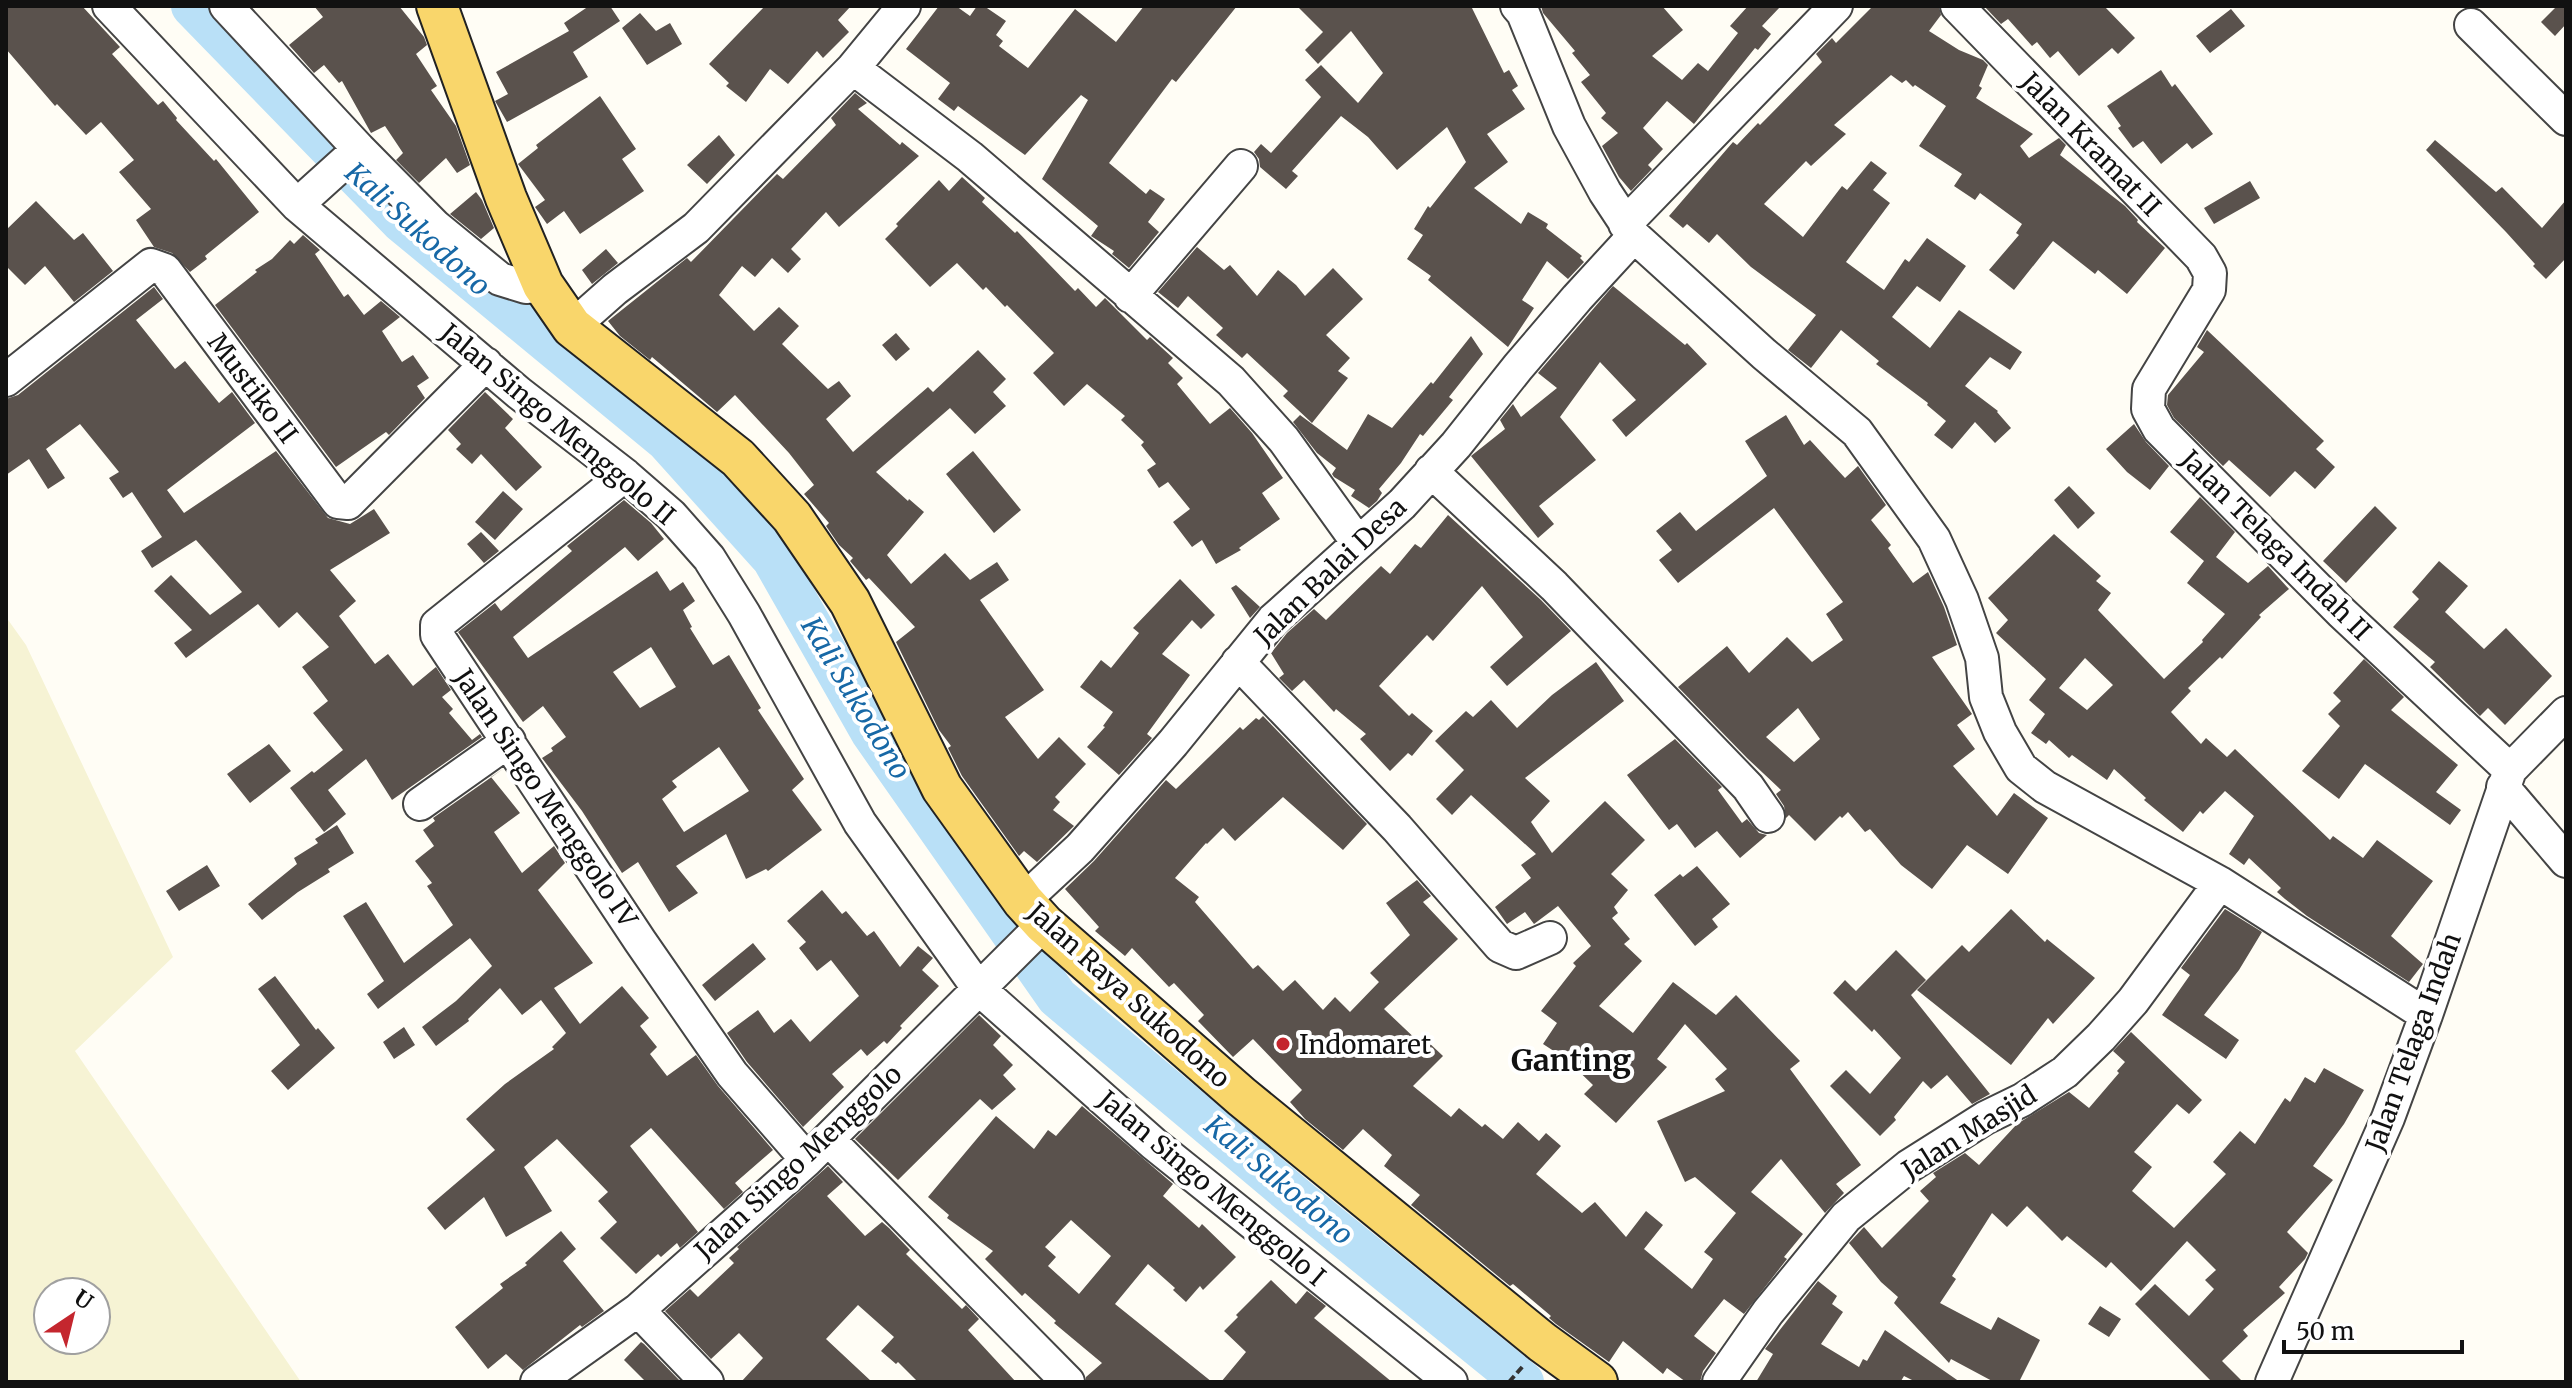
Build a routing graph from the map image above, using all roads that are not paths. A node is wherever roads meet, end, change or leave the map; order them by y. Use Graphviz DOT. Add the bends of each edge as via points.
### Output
graph roads {
  1 [pos="109,6"];
  2 [pos="226,6"];
  3 [pos="437,6"];
  4 [pos="904,6"];
  5 [pos="1517,6"];
  6 [pos="1836,6"];
  7 [pos="1957,6"];
  8 [pos="2471,25"];
  9 [pos="853,68"];
  10 [pos="2566,119"];
  11 [pos="357,151"];
  12 [pos="1241,166"];
  13 [pos="300,202"];
  14 [pos="1629,230"];
  15 [pos="543,285"];
  16 [pos="2209,290"];
  17 [pos="1130,296"];
  18 [pos="572,327"];
  19 [pos="486,364"];
  20 [pos="9,371"];
  21 [pos="1431,471"];
  22 [pos="625,475"];
  23 [pos="1358,543"];
  24 [pos="1238,662"];
  25 [pos="2566,713"];
  26 [pos="509,741"];
  27 [pos="2507,779"];
  28 [pos="420,804"];
  29 [pos="1768,816"];
  30 [pos="2566,861"];
  31 [pos="2220,883"];
  32 [pos="1035,919"];
  33 [pos="1550,938"];
  34 [pos="984,982"];
  35 [pos="2426,1015"];
  36 [pos="817,1149"];
  37 [pos="638,1310"];
  38 [pos="537,1382"];
  39 [pos="707,1382"];
  40 [pos="1068,1382"];
  41 [pos="1451,1382"];
  42 [pos="1597,1382"];
  43 [pos="1719,1382"];
  44 [pos="2272,1382"];
  1 -- 13 [label="street, Jalan Singo Menggolo II"];
  2 -- 11 [label="street"];
  3 -- 15 [label="main road, Jalan Raya Sukodono"];
  4 -- 9 [label="street"];
  5 -- 14 [label="street" via="1569,126"];
  6 -- 14 [label="street, Jalan Balai Desa"];
  7 -- 16 [label="street, Jalan Kramat II" via="2201,257 2210,273"];
  8 -- 10 [label="street"];
  9 -- 17 [label="street" via="970,157"];
  9 -- 18 [label="street" via="696,228"];
  11 -- 13 [label="street"];
  11 -- 15 [label="street" via="500,279 526,287"];
  12 -- 17 [label="street"];
  13 -- 19 [label="street, Jalan Singo Menggolo II"];
  14 -- 21 [label="street, Jalan Balai Desa"];
  14 -- 31 [label="street" via="1857,432 1893,479 1934,539 1962,600 1982,658 1986,697 2021,768 2045,787"];
  15 -- 18 [label="main road, Jalan Raya Sukodono"];
  16 -- 27 [label="street, Jalan Telaga Indah II" via="2149,389 2153,421"];
  17 -- 23 [label="street" via="1231,381 1284,440"];
  18 -- 32 [label="main road, Jalan Raya Sukodono" via="738,458 792,517 850,602 942,788"];
  19 -- 20 [label="street, Mustiko II" via="348,503 338,502 159,266 151,265"];
  19 -- 22 [label="street, Jalan Singo Menggolo II"];
  21 -- 23 [label="street, Jalan Balai Desa"];
  21 -- 29 [label="street" via="1554,586 1748,787"];
  22 -- 26 [label="street, Jalan Singo Menggolo IV" via="437,625 437,635"];
  22 -- 34 [label="street, Jalan Singo Menggolo II" via="709,558 860,823"];
  23 -- 24 [label="street, Jalan Balai Desa" via="1273,620"];
  24 -- 32 [label="street, Jalan Balai Desa" via="1080,848"];
  24 -- 33 [label="street" via="1397,828 1500,946 1516,953"];
  25 -- 27 [label="street, Jalan Telaga Indah"];
  26 -- 28 [label="street"];
  26 -- 36 [label="street, Jalan Singo Menggolo IV" via="732,1074"];
  27 -- 30 [label="street, Jalan Telaga Indah II"];
  27 -- 35 [label="street, Jalan Telaga Indah"];
  31 -- 35 [label="street"];
  31 -- 43 [label="street, Jalan Masjid" via="2133,1001 2065,1072 1909,1166 1846,1217"];
  32 -- 34 [label="street, Jalan Singo Menggolo"];
  32 -- 42 [label="main road, Jalan Raya Sukodono" via="1242,1097"];
  34 -- 36 [label="street, Jalan Singo Menggolo"];
  34 -- 41 [label="street, Jalan Singo Menggolo I" via="1154,1144"];
  35 -- 44 [label="street, Jalan Telaga Indah" via="2388,1118"];
  36 -- 37 [label="street, Jalan Singo Menggolo"];
  36 -- 40 [label="street, Jalan Singo Menggolo IV" via="957,1272"];
  37 -- 38 [label="street, Jalan Singo Menggolo"];
  37 -- 39 [label="street"];
}
